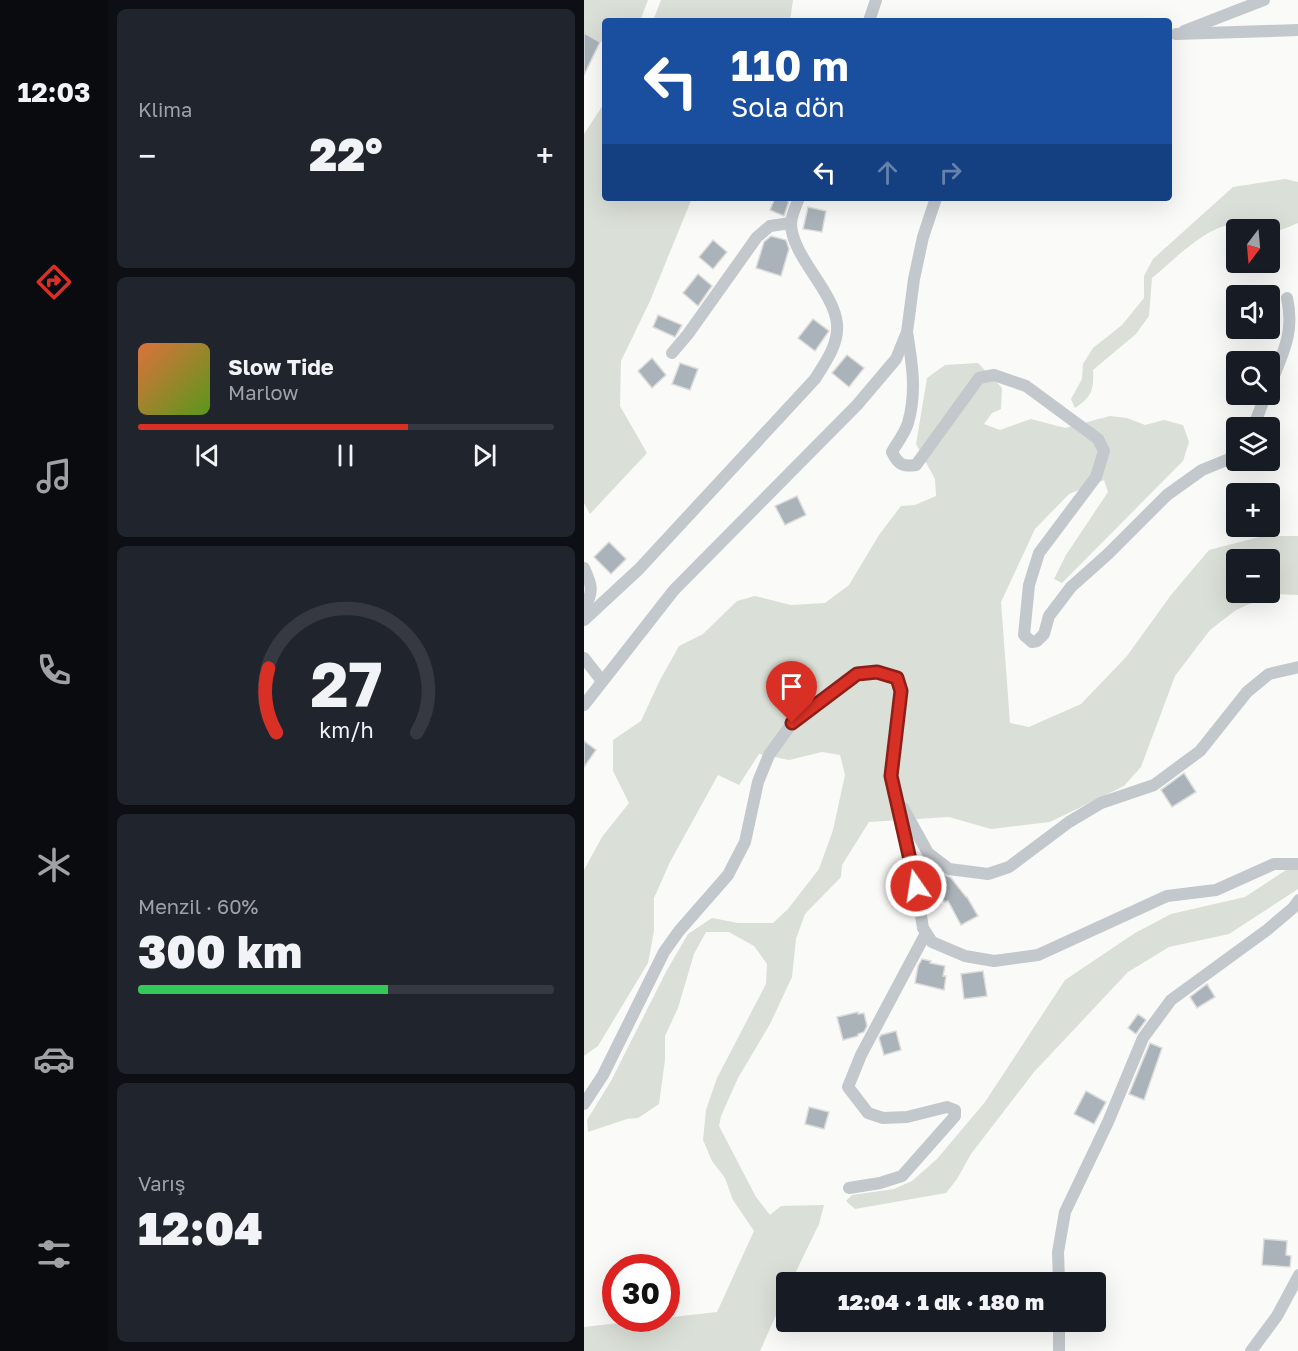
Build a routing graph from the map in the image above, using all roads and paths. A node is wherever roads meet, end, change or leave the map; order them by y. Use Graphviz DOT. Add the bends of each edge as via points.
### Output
graph roads {
  1 [pos="876,0"];
  2 [pos="1264,0"];
  3 [pos="870,18"];
  4 [pos="1298,30"];
  5 [pos="1173,35"];
  6 [pos="798,201"];
  7 [pos="935,201"];
  8 [pos="791,224"];
  9 [pos="1287,298"];
  10 [pos="907,332"];
  11 [pos="672,352"];
  12 [pos="1280,360"];
  13 [pos="1226,460"];
  14 [pos="584,568"];
  15 [pos="584,608"];
  16 [pos="584,620"];
  17 [pos="584,658"];
  18 [pos="1298,667"];
  19 [pos="602,681"];
  20 [pos="584,705"];
  21 [pos="895,794"];
  22 [pos="1298,864"];
  23 [pos="1298,900"];
  24 [pos="926,933"];
  25 [pos="584,1104"];
  26 [pos="849,1188"];
  27 [pos="1059,1272"];
  28 [pos="1298,1275"];
  29 [pos="1295,1288"];
  30 [pos="1059,1332"];
  31 [pos="1059,1351"];
  32 [pos="1251,1351"];
  1 -- 3 [label="street"];
  2 -- 5 [label="street"];
  4 -- 5 [label="street"];
  6 -- 8 [label="street"];
  7 -- 10 [label="street" via="914,279"];
  8 -- 11 [label="street" via="770,226 757,237"];
  8 -- 16 [label="street" via="796,243 832,305 838,325 832,351 815,379 639,569"];
  9 -- 12 [label="street" via="1291,316 1289,336"];
  10 -- 13 [label="street" via="913,393 908,424 892,452 898,463 916,465 979,378 994,375 1026,386 1098,438 1103,451 1096,477 1039,553 1029,585 1024,634 1032,642 1044,634 1049,616 1071,587 1167,495 1202,471"];
  10 -- 19 [label="street" via="896,358 857,405 674,590"];
  14 -- 15 [label="street" via="592,584"];
  17 -- 19 [label="street"];
  18 -- 21 [label="street" via="1269,674 1247,692 1200,751 1154,784 1101,803 1009,867 988,874 949,869 928,853"];
  19 -- 20 [label="street"];
  21 -- 24 [label="street"];
  21 -- 25 [label="street" via="891,776 901,691 897,678 877,672 857,674 792,723 769,755 758,782 745,842 728,875 664,952 603,1075"];
  22 -- 24 [label="street" via="1274,864 1216,890 1167,896 1038,955 994,961 965,956 932,942"];
  23 -- 27 [label="street" via="1267,930 1171,1000 1143,1038 1065,1212"];
  24 -- 26 [label="street" via="848,1087 868,1113 883,1118 907,1117 947,1107 955,1110 955,1116 902,1176"];
  28 -- 29 [label="street"];
  29 -- 32 [label="street"];
  30 -- 31 [label="street"];
}
